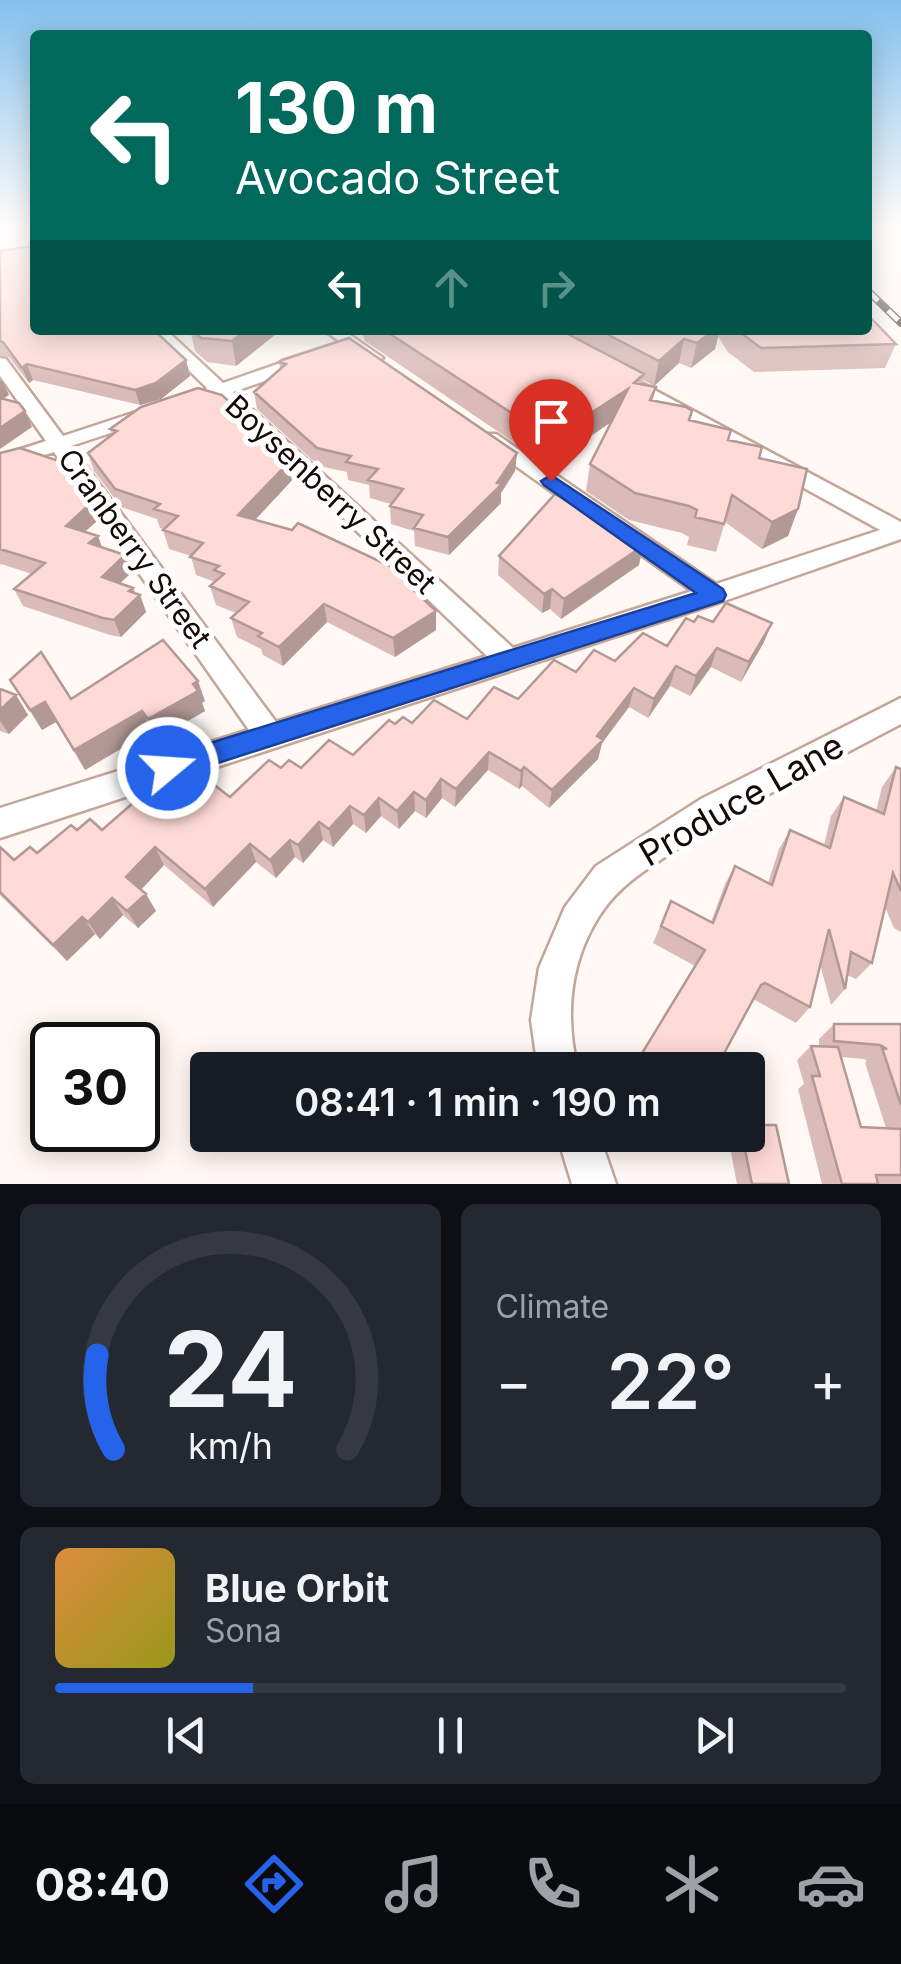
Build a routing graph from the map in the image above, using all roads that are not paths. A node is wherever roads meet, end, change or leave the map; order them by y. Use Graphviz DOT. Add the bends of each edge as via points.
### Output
graph roads {
  1 [pos="161,335"];
  2 [pos="340,342"];
  3 [pos="0,363"];
  4 [pos="597,366"];
  5 [pos="387,367"];
  6 [pos="220,390"];
  7 [pos="469,424"];
  8 [pos="60,443"];
  9 [pos="0,463"];
  10 [pos="900,532"];
  11 [pos="715,595"];
  12 [pos="506,658"];
  13 [pos="901,710"];
  14 [pos="268,734"];
  15 [pos="0,823"];
  16 [pos="553,1052"];
  17 [pos="584,1152"];
  18 [pos="594,1184"];
  1 -- 6 [label="street, Boysenberry Street"];
  2 -- 5 [label="street"];
  2 -- 6 [label="street"];
  3 -- 8 [label="street, Cranberry Street"];
  4 -- 10 [label="street"];
  6 -- 8 [label="street"];
  6 -- 12 [label="street, Boysenberry Street"];
  7 -- 11 [label="street"];
  8 -- 9 [label="street"];
  8 -- 14 [label="street, Cranberry Street"];
  10 -- 11 [label="street"];
  11 -- 12 [label="street"];
  12 -- 14 [label="street"];
  13 -- 16 [label="street, Produce Lane" via="685,824 608,877 573,928 552,984"];
  14 -- 15 [label="street"];
  17 -- 18 [label="street"];
}
